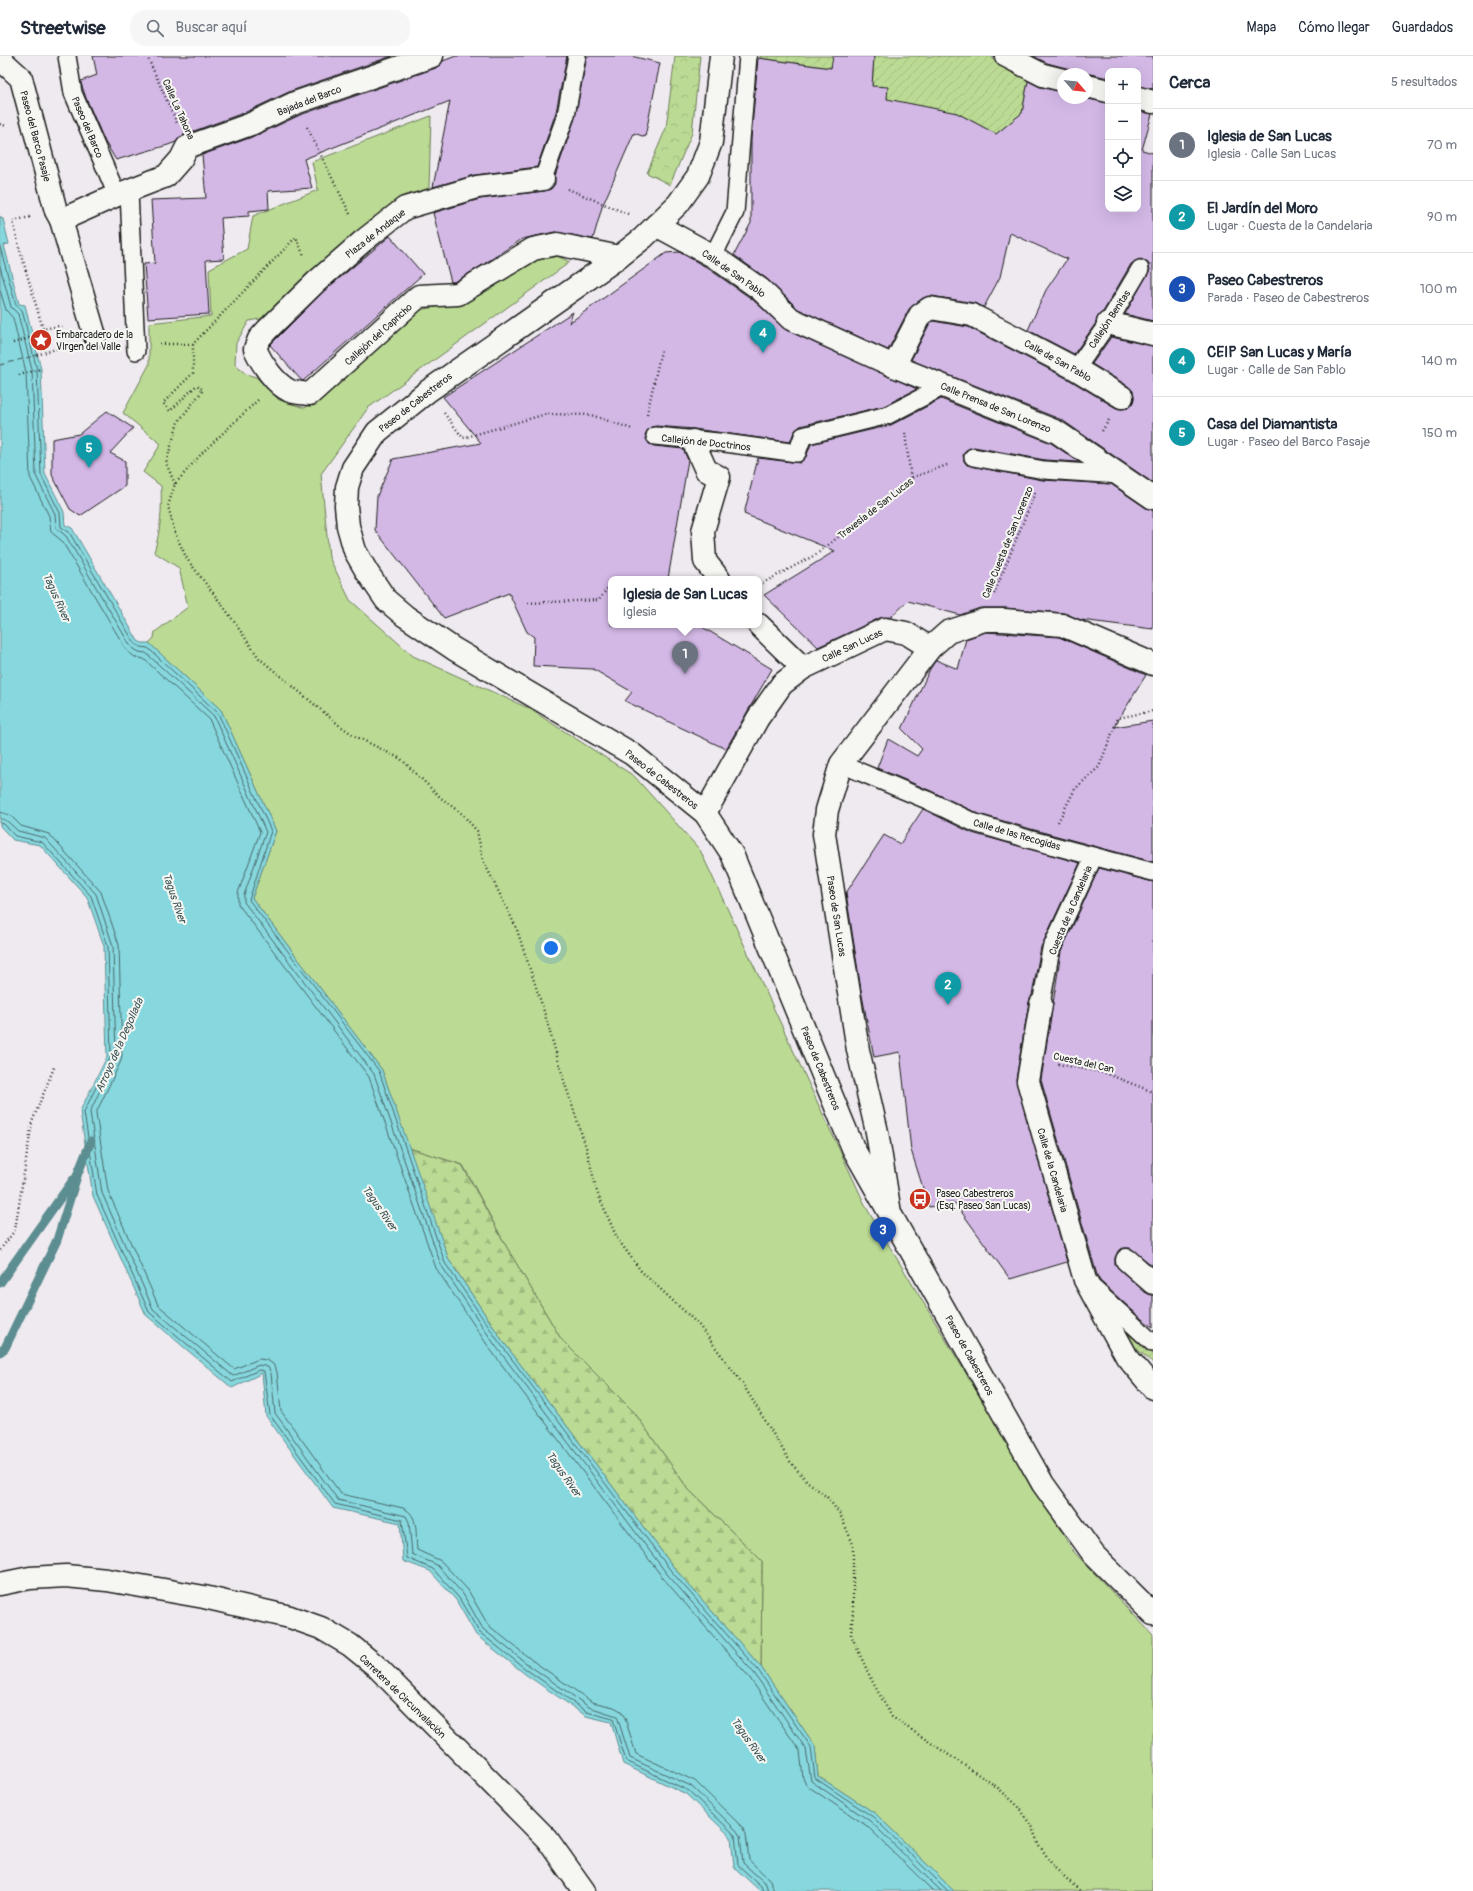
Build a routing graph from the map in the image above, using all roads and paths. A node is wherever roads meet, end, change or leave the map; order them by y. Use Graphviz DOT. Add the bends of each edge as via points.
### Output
graph roads {
  1 [pos="67,56"];
  2 [pos="147,56"];
  3 [pos="432,56"];
  4 [pos="576,56"];
  5 [pos="721,56"];
  6 [pos="748,56"];
  7 [pos="1006,56"];
  8 [pos="0,59"];
  9 [pos="1057,78"];
  10 [pos="1093,87"];
  11 [pos="1105,90"];
  12 [pos="1141,99"];
  13 [pos="1153,102"];
  14 [pos="295,103"];
  15 [pos="188,147"];
  16 [pos="543,179"];
  17 [pos="123,193"];
  18 [pos="635,217"];
  19 [pos="61,220"];
  20 [pos="13,221"];
  21 [pos="656,225"];
  22 [pos="363,241"];
  23 [pos="713,256"];
  24 [pos="619,257"];
  25 [pos="1140,269"];
  26 [pos="316,282"];
  27 [pos="1108,323"];
  28 [pos="43,329"];
  29 [pos="1153,334"];
  30 [pos="95,336"];
  31 [pos="33,337"];
  32 [pos="12,343"];
  33 [pos="193,344"];
  34 [pos="135,347"];
  35 [pos="56,349"];
  36 [pos="661,351"];
  37 [pos="37,355"];
  38 [pos="894,366"];
  39 [pos="41,369"];
  40 [pos="1076,369"];
  41 [pos="19,375"];
  42 [pos="278,382"];
  43 [pos="944,386"];
  44 [pos="428,391"];
  45 [pos="1122,397"];
  46 [pos="902,408"];
  47 [pos="659,437"];
  48 [pos="693,441"];
  49 [pos="1089,454"];
  50 [pos="974,457"];
  51 [pos="1044,470"];
  52 [pos="1120,475"];
  53 [pos="911,478"];
  54 [pos="175,484"];
  55 [pos="1153,498"];
  56 [pos="717,576"];
  57 [pos="762,583"];
  58 [pos="608,587"];
  59 [pos="528,603"];
  60 [pos="984,620"];
  61 [pos="762,628"];
  62 [pos="930,648"];
  63 [pos="1153,664"];
  64 [pos="803,668"];
  65 [pos="1153,710"];
  66 [pos="841,764"];
  67 [pos="706,813"];
  68 [pos="1046,844"];
  69 [pos="1094,856"];
  70 [pos="1153,872"];
  71 [pos="1041,1004"];
  72 [pos="1032,1059"];
  73 [pos="55,1065"];
  74 [pos="1153,1092"];
  75 [pos="890,1213"];
  76 [pos="0,1250"];
  77 [pos="1127,1260"];
  78 [pos="1084,1280"];
  79 [pos="1153,1284"];
  80 [pos="1153,1343"];
  81 [pos="1153,1388"];
  82 [pos="0,1584"];
  83 [pos="1153,1614"];
  84 [pos="584,1891"];
  85 [pos="1080,1891"];
  1 -- 17 [label="lane, Paseo del Barco" via="73,93"];
  2 -- 15 [label="path, Calle La Tahona"];
  3 -- 14 [label="street, Bajada del Barco"];
  4 -- 16 [label="lane" via="566,115"];
  5 -- 21 [label="street, Paseo de Cabestreros" via="711,142 698,176 678,204"];
  6 -- 23 [label="lane" via="735,212"];
  7 -- 9 [label="street" via="1043,75"];
  8 -- 19 [label="street, Paseo del Barco Pasaje" via="21,78 56,211"];
  10 -- 11 [label="street"];
  12 -- 13 [label="street"];
  14 -- 15 [label="street, Bajada del Barco" via="251,124"];
  14 -- 22 [label="path"];
  15 -- 17 [label="street" via="166,176"];
  16 -- 18 [label="path"];
  16 -- 22 [label="street, Plaza de Andaque" via="477,187 405,208"];
  17 -- 19 [label="street"];
  17 -- 34 [label="lane"];
  19 -- 30 [label="street, Paseo del Barco Pasaje"];
  20 -- 28 [label="path" via="18,247"];
  21 -- 23 [label="street, Calle de San Pablo"];
  21 -- 24 [label="street, Paseo de Cabestreros"];
  22 -- 26 [label="street, Plaza de Andaque"];
  23 -- 38 [label="street, Calle de San Pablo" via="760,289 791,319"];
  24 -- 42 [label="street, Callejón del Capricho" via="557,244 533,249 458,294 420,296 310,394 290,391"];
  24 -- 44 [label="street, Paseo de Cabestreros"];
  25 -- 27 [label="lane, Callejón Benitas"];
  26 -- 33 [label="path" via="296,237"];
  26 -- 42 [label="street, Plaza de Andaque" via="259,339 255,349 260,360"];
  27 -- 29 [label="street"];
  27 -- 40 [label="lane, Callejón Benitas"];
  31 -- 32 [label="path"];
  33 -- 34 [label="path"];
  33 -- 54 [label="path" via="193,373 163,403 170,411 197,385 204,390 178,422 166,463"];
  35 -- 37 [label="path"];
  36 -- 47 [label="path" via="644,424 660,430"];
  38 -- 40 [label="street, Calle de San Pablo" via="920,315 930,308 972,315"];
  38 -- 43 [label="street, Calle Prensa de San Lorenzo"];
  39 -- 41 [label="path"];
  40 -- 45 [label="street, Calle de San Pablo"];
  42 -- 54 [label="path" via="203,452"];
  43 -- 46 [label="lane, Callejón de Doctrinos"];
  43 -- 49 [label="street, Calle Prensa de San Lorenzo" via="1057,432"];
  44 -- 47 [label="path, Callejón de Doctrinos" via="464,438 546,414 591,415"];
  44 -- 67 [label="street, Paseo de Cabestreros" via="377,432 353,468 347,487 348,526 356,551 367,572 386,600 405,616 454,649 632,754"];
  45 -- 49 [label="path"];
  46 -- 48 [label="lane, Callejón de Doctrinos" via="888,415 803,436 797,454 718,442"];
  46 -- 53 [label="path"];
  47 -- 48 [label="lane, Callejón de Doctrinos"];
  48 -- 56 [label="street" via="706,470 719,477 703,531 706,561"];
  49 -- 52 [label="street, Calle Prensa de San Lorenzo"];
  50 -- 51 [label="lane"];
  50 -- 53 [label="path, Travesía de San Lucas"];
  51 -- 52 [label="lane"];
  51 -- 60 [label="path, Calle Cuesta de San Lorenzo"];
  52 -- 55 [label="street, Calle Prensa de San Lorenzo"];
  53 -- 57 [label="path, Travesía de San Lucas" via="817,554"];
  54 -- 85 [label="path" via="168,506 175,533 187,558 259,658 339,725 401,759 441,798 462,814 477,831 483,860 516,927 586,1147 597,1192 617,1238 641,1271 698,1324 742,1383 791,1464 827,1497 840,1514 853,1544 853,1610 850,1635 892,1717 997,1787 1020,1808 1032,1828 1038,1845 1054,1867"];
  58 -- 59 [label="path" via="599,600"];
  60 -- 62 [label="street" via="948,632"];
  60 -- 63 [label="street" via="1062,625"];
  61 -- 64 [label="street"];
  62 -- 64 [label="street, Calle San Lucas" via="906,633 885,629"];
  62 -- 66 [label="street, Paseo de San Lucas"];
  64 -- 67 [label="street, Calle San Lucas" via="782,684 758,718"];
  65 -- 68 [label="path" via="1118,718 1099,767 1075,789"];
  66 -- 68 [label="lane, Calle de las Recogidas" via="975,823"];
  66 -- 75 [label="street, Paseo de San Lucas" via="827,810 824,834 858,1050 878,1132"];
  67 -- 75 [label="street, Paseo de Cabestreros" via="732,854 853,1148"];
  68 -- 69 [label="lane, Calle de las Recogidas"];
  69 -- 70 [label="lane, Calle de las Recogidas"];
  69 -- 71 [label="lane, Cuesta de la Candelaria" via="1051,949"];
  71 -- 72 [label="street, Cuesta de la Candelaria"];
  72 -- 74 [label="path, Cuesta del Can" via="1105,1073"];
  72 -- 78 [label="street, Calle de la Candelaria" via="1028,1081"];
  73 -- 76 [label="path" via="32,1122 15,1230"];
  75 -- 83 [label="street, Paseo de Cabestreros" via="1043,1484 1094,1555"];
  77 -- 79 [label="street"];
  78 -- 80 [label="lane"];
  78 -- 81 [label="street, Calle de la Candelaria" via="1126,1357"];
  82 -- 84 [label="street, Carretera de Circunvalación" via="30,1578 66,1576 107,1580 204,1597 290,1617 321,1628 350,1645 376,1666 547,1839"];
}
